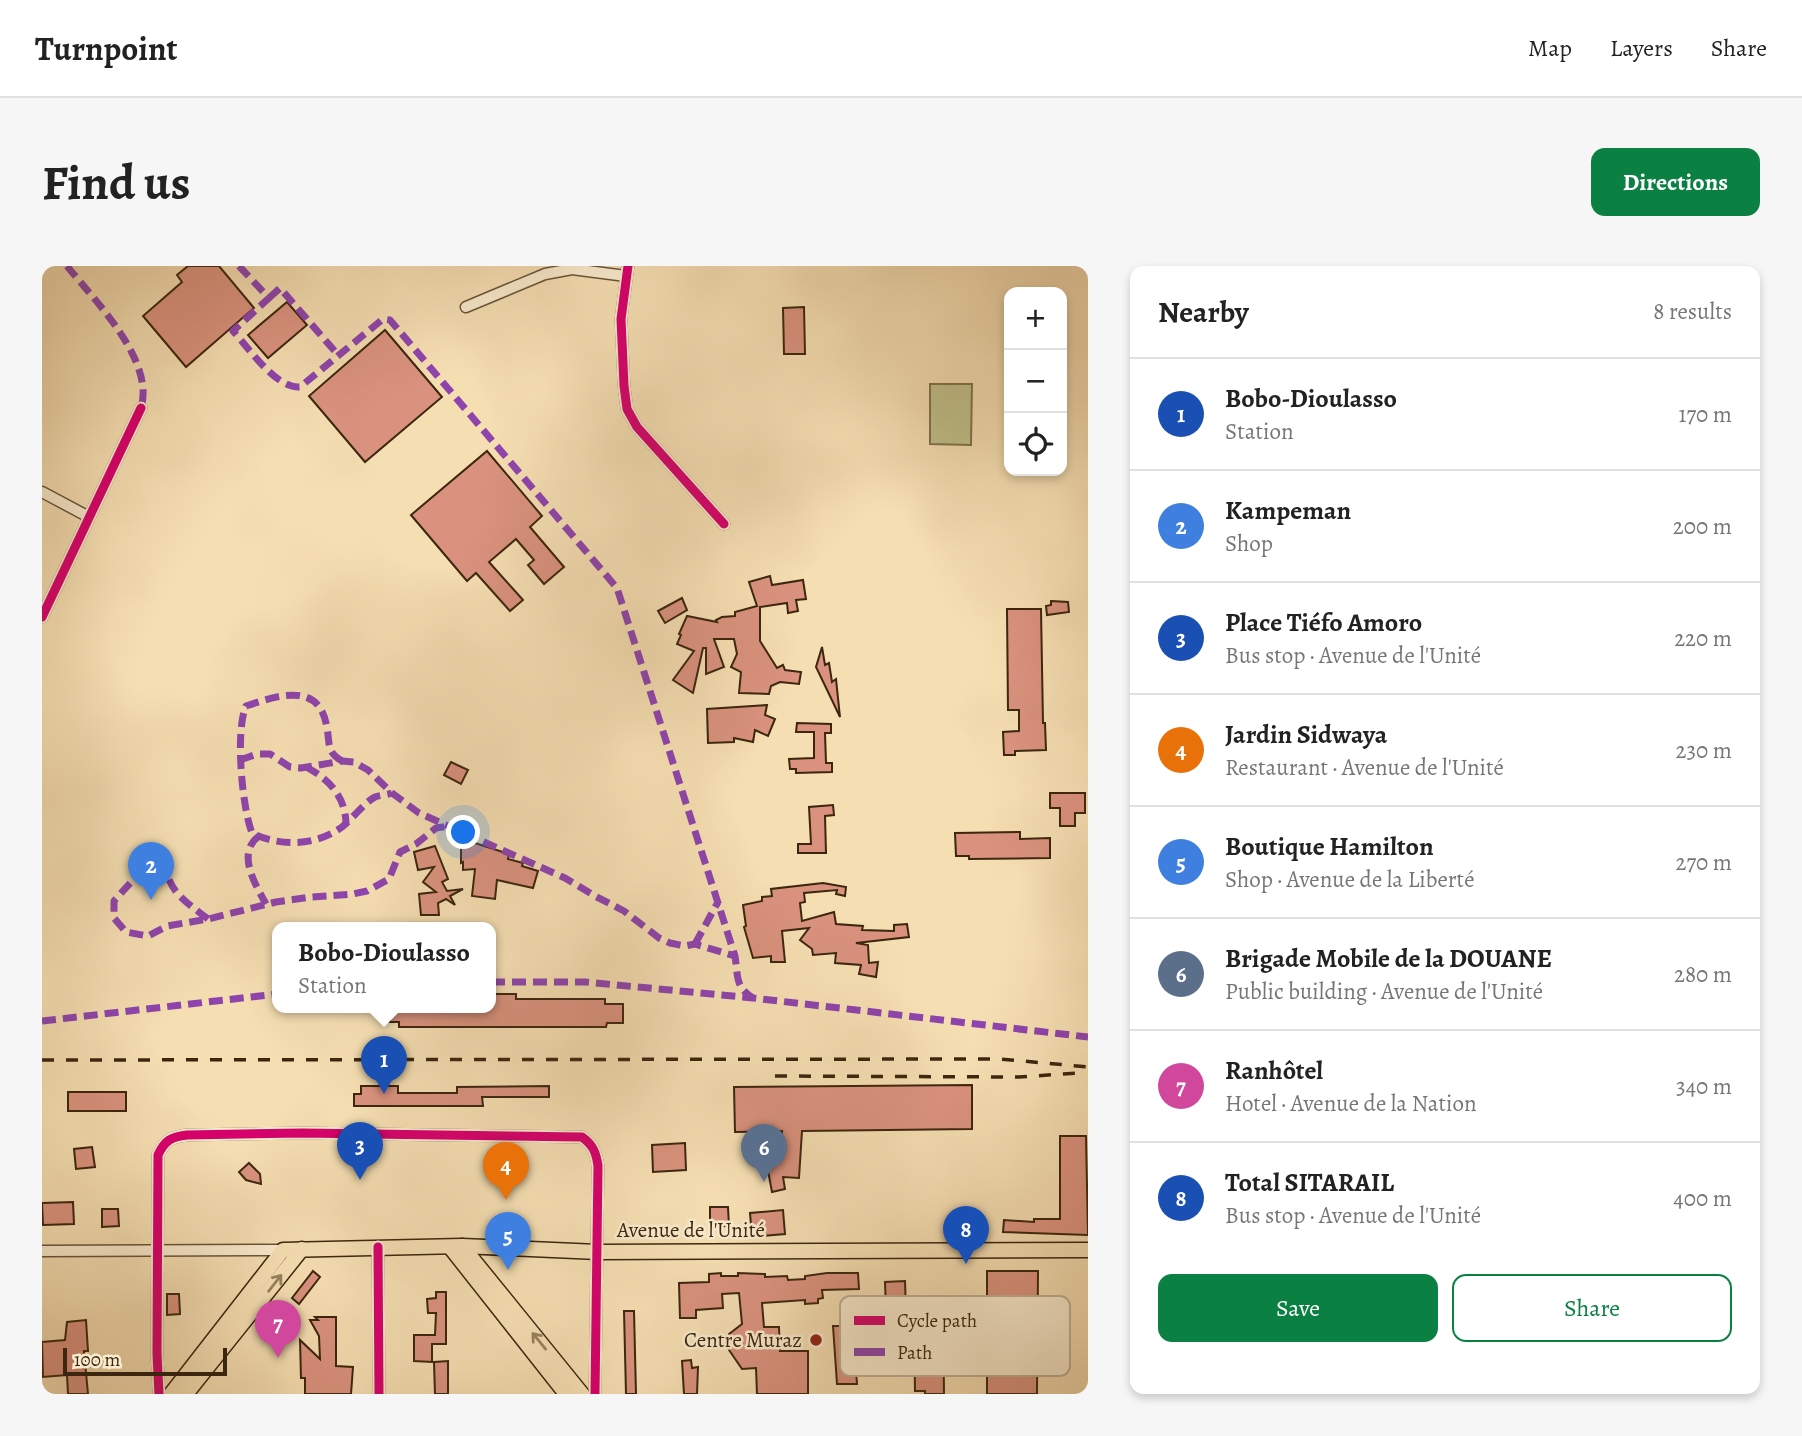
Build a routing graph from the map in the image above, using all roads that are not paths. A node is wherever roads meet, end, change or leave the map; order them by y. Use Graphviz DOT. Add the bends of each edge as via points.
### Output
graph roads {
  1 [pos="627,271"];
  2 [pos="466,307"];
  3 [pos="141,408"];
  4 [pos="42,492"];
  5 [pos="89,517"];
  6 [pos="724,524"];
  7 [pos="42,617"];
  8 [pos="456,1246"];
  9 [pos="378,1247"];
  10 [pos="302,1249"];
  11 [pos="283,1250"];
  12 [pos="1088,1250"];
  13 [pos="42,1251"];
  14 [pos="156,1251"];
  15 [pos="598,1252"];
  16 [pos="159,1394"];
  17 [pos="171,1394"];
  18 [pos="186,1394"];
  19 [pos="379,1394"];
  20 [pos="566,1394"];
  21 [pos="582,1394"];
  22 [pos="595,1394"];
  1 -- 2 [label="street" via="545,274"];
  1 -- 6 [label="street" via="621,319 627,409 637,427"];
  3 -- 5 [label="street"];
  4 -- 5 [label="street"];
  5 -- 7 [label="street"];
  8 -- 9 [label="main road, Avenue de l'Unité"];
  8 -- 15 [label="main road, Avenue de l'Unité"];
  8 -- 20 [label="main road"];
  21 -- 8 [label="main road, one-way"];
  9 -- 10 [label="main road, Avenue de l'Unité"];
  9 -- 19 [label="street"];
  10 -- 11 [label="main road, Avenue de l'Unité"];
  18 -- 10 [label="main road, one-way"];
  11 -- 14 [label="street, Avenue de l'Unité"];
  11 -- 17 [label="main road"];
  12 -- 15 [label="main road, Avenue de l'Unité"];
  13 -- 14 [label="street, Avenue de l'Unité"];
  14 -- 15 [label="street" via="158,1155 164,1142 187,1135 302,1133 582,1137 596,1153"];
  14 -- 16 [label="street"];
  15 -- 22 [label="street"];
}
